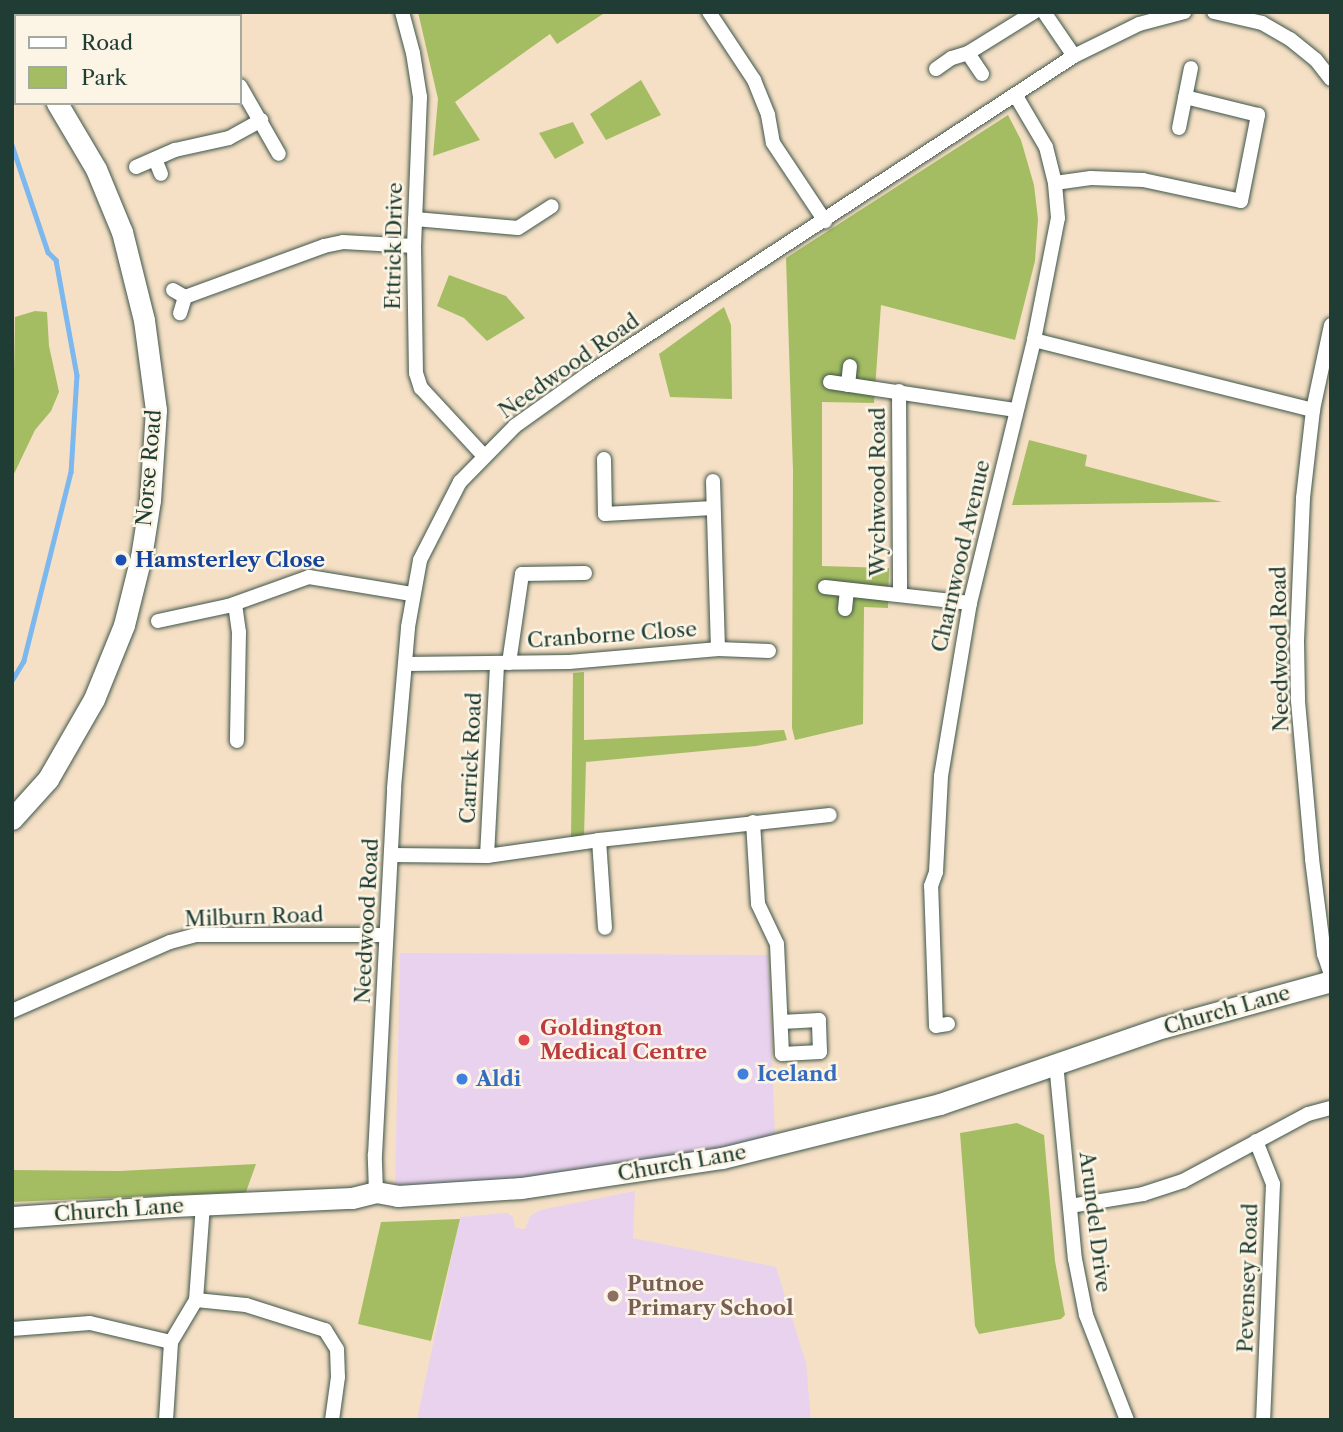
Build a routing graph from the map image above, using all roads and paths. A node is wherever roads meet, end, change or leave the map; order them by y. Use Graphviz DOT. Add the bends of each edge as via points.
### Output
graph roads {
  1 [pos="402,12"];
  2 [pos="709,12"];
  3 [pos="1034,12"];
  4 [pos="1044,12"];
  5 [pos="1184,12"];
  6 [pos="1214,12"];
  7 [pos="1265,18"];
  8 [pos="968,52"];
  9 [pos="1074,56"];
  10 [pos="1191,68"];
  11 [pos="936,69"];
  12 [pos="982,74"];
  13 [pos="1331,79"];
  14 [pos="242,89"];
  15 [pos="1016,96"];
  16 [pos="1185,97"];
  17 [pos="58,105"];
  18 [pos="261,120"];
  19 [pos="1179,128"];
  20 [pos="279,154"];
  21 [pos="155,159"];
  22 [pos="136,167"];
  23 [pos="161,174"];
  24 [pos="1055,183"];
  25 [pos="552,206"];
  26 [pos="415,219"];
  27 [pos="825,221"];
  28 [pos="414,246"];
  29 [pos="180,313"];
  30 [pos="1331,324"];
  31 [pos="1034,340"];
  32 [pos="850,366"];
  33 [pos="830,382"];
  34 [pos="848,385"];
  35 [pos="899,391"];
  36 [pos="1016,410"];
  37 [pos="1313,410"];
  38 [pos="484,456"];
  39 [pos="604,459"];
  40 [pos="713,481"];
  41 [pos="713,508"];
  42 [pos="585,573"];
  43 [pos="825,587"];
  44 [pos="847,590"];
  45 [pos="900,593"];
  46 [pos="412,594"];
  47 [pos="970,603"];
  48 [pos="235,604"];
  49 [pos="845,609"];
  50 [pos="158,621"];
  51 [pos="718,649"];
  52 [pos="769,651"];
  53 [pos="503,663"];
  54 [pos="405,664"];
  55 [pos="237,741"];
  56 [pos="830,815"];
  57 [pos="12,818"];
  58 [pos="753,822"];
  59 [pos="599,839"];
  60 [pos="391,855"];
  61 [pos="487,856"];
  62 [pos="605,928"];
  63 [pos="386,935"];
  64 [pos="1331,974"];
  65 [pos="1331,981"];
  66 [pos="12,1011"];
  67 [pos="781,1022"];
  68 [pos="948,1024"];
  69 [pos="1056,1063"];
  70 [pos="1331,1108"];
  71 [pos="1256,1141"];
  72 [pos="376,1192"];
  73 [pos="203,1204"];
  74 [pos="1070,1206"];
  75 [pos="12,1217"];
  76 [pos="196,1300"];
  77 [pos="12,1329"];
  78 [pos="171,1342"];
  79 [pos="166,1420"];
  80 [pos="332,1420"];
  81 [pos="1127,1420"];
  82 [pos="1263,1420"];
  1 -- 26 [label="street, Ettrick Drive" via="420,97"];
  2 -- 27 [label="street" via="754,80 773,143"];
  3 -- 8 [label="street"];
  4 -- 9 [label="street"];
  5 -- 9 [label="street, Needwood Road" via="1139,24"];
  6 -- 7 [label="street"];
  7 -- 13 [label="street" via="1316,60"];
  8 -- 11 [label="street"];
  8 -- 12 [label="street"];
  9 -- 15 [label="street, Needwood Road"];
  10 -- 16 [label="street"];
  14 -- 18 [label="street"];
  15 -- 24 [label="street, Charnwood Avenue" via="1046,147"];
  15 -- 27 [label="street, Needwood Road"];
  16 -- 19 [label="street"];
  16 -- 24 [label="street" via="1258,115 1241,201 1143,180 1091,178"];
  17 -- 57 [label="street, Norse Road" via="96,169 122,232 144,320 156,410 150,500 124,625 94,699 48,779"];
  18 -- 20 [label="street"];
  18 -- 21 [label="street" via="229,138"];
  21 -- 22 [label="street"];
  21 -- 23 [label="street"];
  24 -- 31 [label="street, Charnwood Avenue" via="1058,218"];
  25 -- 26 [label="street" via="518,228"];
  26 -- 28 [label="street, Ettrick Drive"];
  27 -- 38 [label="street, Needwood Road" via="588,374 515,426"];
  28 -- 29 [label="street" via="343,242 324,246 179,293"];
  28 -- 38 [label="street, Ettrick Drive" via="414,350 421,388"];
  30 -- 37 [label="street, Needwood Road"];
  31 -- 36 [label="street, Charnwood Avenue"];
  31 -- 37 [label="street"];
  32 -- 34 [label="street, Wychwood Road"];
  33 -- 34 [label="street, Wychwood Road"];
  34 -- 35 [label="street, Wychwood Road"];
  35 -- 36 [label="street, Wychwood Road"];
  35 -- 45 [label="street, Wychwood Road"];
  36 -- 47 [label="street, Charnwood Avenue"];
  37 -- 64 [label="street, Needwood Road" via="1298,583 1298,701 1312,859 1324,954"];
  38 -- 46 [label="street, Needwood Road" via="460,482 439,518 420,560"];
  39 -- 41 [label="street" via="605,514"];
  40 -- 41 [label="street, Cranborne Close"];
  41 -- 51 [label="street, Cranborne Close"];
  42 -- 53 [label="street, Cranborne Close" via="522,573"];
  43 -- 44 [label="street, Wychwood Road"];
  44 -- 45 [label="street, Wychwood Road"];
  44 -- 49 [label="street, Wychwood Road"];
  45 -- 47 [label="street, Wychwood Road"];
  46 -- 48 [label="street" via="309,577"];
  46 -- 54 [label="street, Needwood Road"];
  47 -- 68 [label="street, Charnwood Avenue" via="941,776 936,872 931,886 936,1026"];
  48 -- 50 [label="street"];
  48 -- 55 [label="street" via="239,632"];
  51 -- 52 [label="street, Cranborne Close"];
  51 -- 53 [label="street, Cranborne Close"];
  53 -- 54 [label="street, Cranborne Close"];
  53 -- 61 [label="street, Carrick Road"];
  54 -- 60 [label="street, Needwood Road"];
  56 -- 58 [label="street, Carrick Road"];
  58 -- 59 [label="street, Carrick Road"];
  58 -- 67 [label="street" via="758,904 777,944"];
  59 -- 61 [label="street, Carrick Road"];
  59 -- 62 [label="street"];
  60 -- 61 [label="street, Carrick Road"];
  60 -- 63 [label="street, Needwood Road"];
  63 -- 66 [label="street, Milburn Road" via="196,935"];
  63 -- 72 [label="street, Needwood Road"];
  65 -- 69 [label="street, Church Lane" via="1164,1027"];
  69 -- 72 [label="street, Church Lane" via="940,1104 722,1158 521,1188 398,1196"];
  69 -- 74 [label="street, Arundel Drive"];
  70 -- 71 [label="street" via="1308,1114"];
  71 -- 74 [label="street" via="1182,1181 1143,1194"];
  71 -- 82 [label="street, Pevensey Road" via="1273,1184"];
  72 -- 73 [label="street, Church Lane" via="352,1198"];
  73 -- 75 [label="street, Church Lane"];
  73 -- 76 [label="street"];
  74 -- 81 [label="street, Arundel Drive" via="1086,1315"];
  76 -- 78 [label="street"];
  76 -- 80 [label="street" via="246,1305 325,1330 337,1349"];
  77 -- 78 [label="street" via="90,1323"];
  78 -- 79 [label="street"];
}
